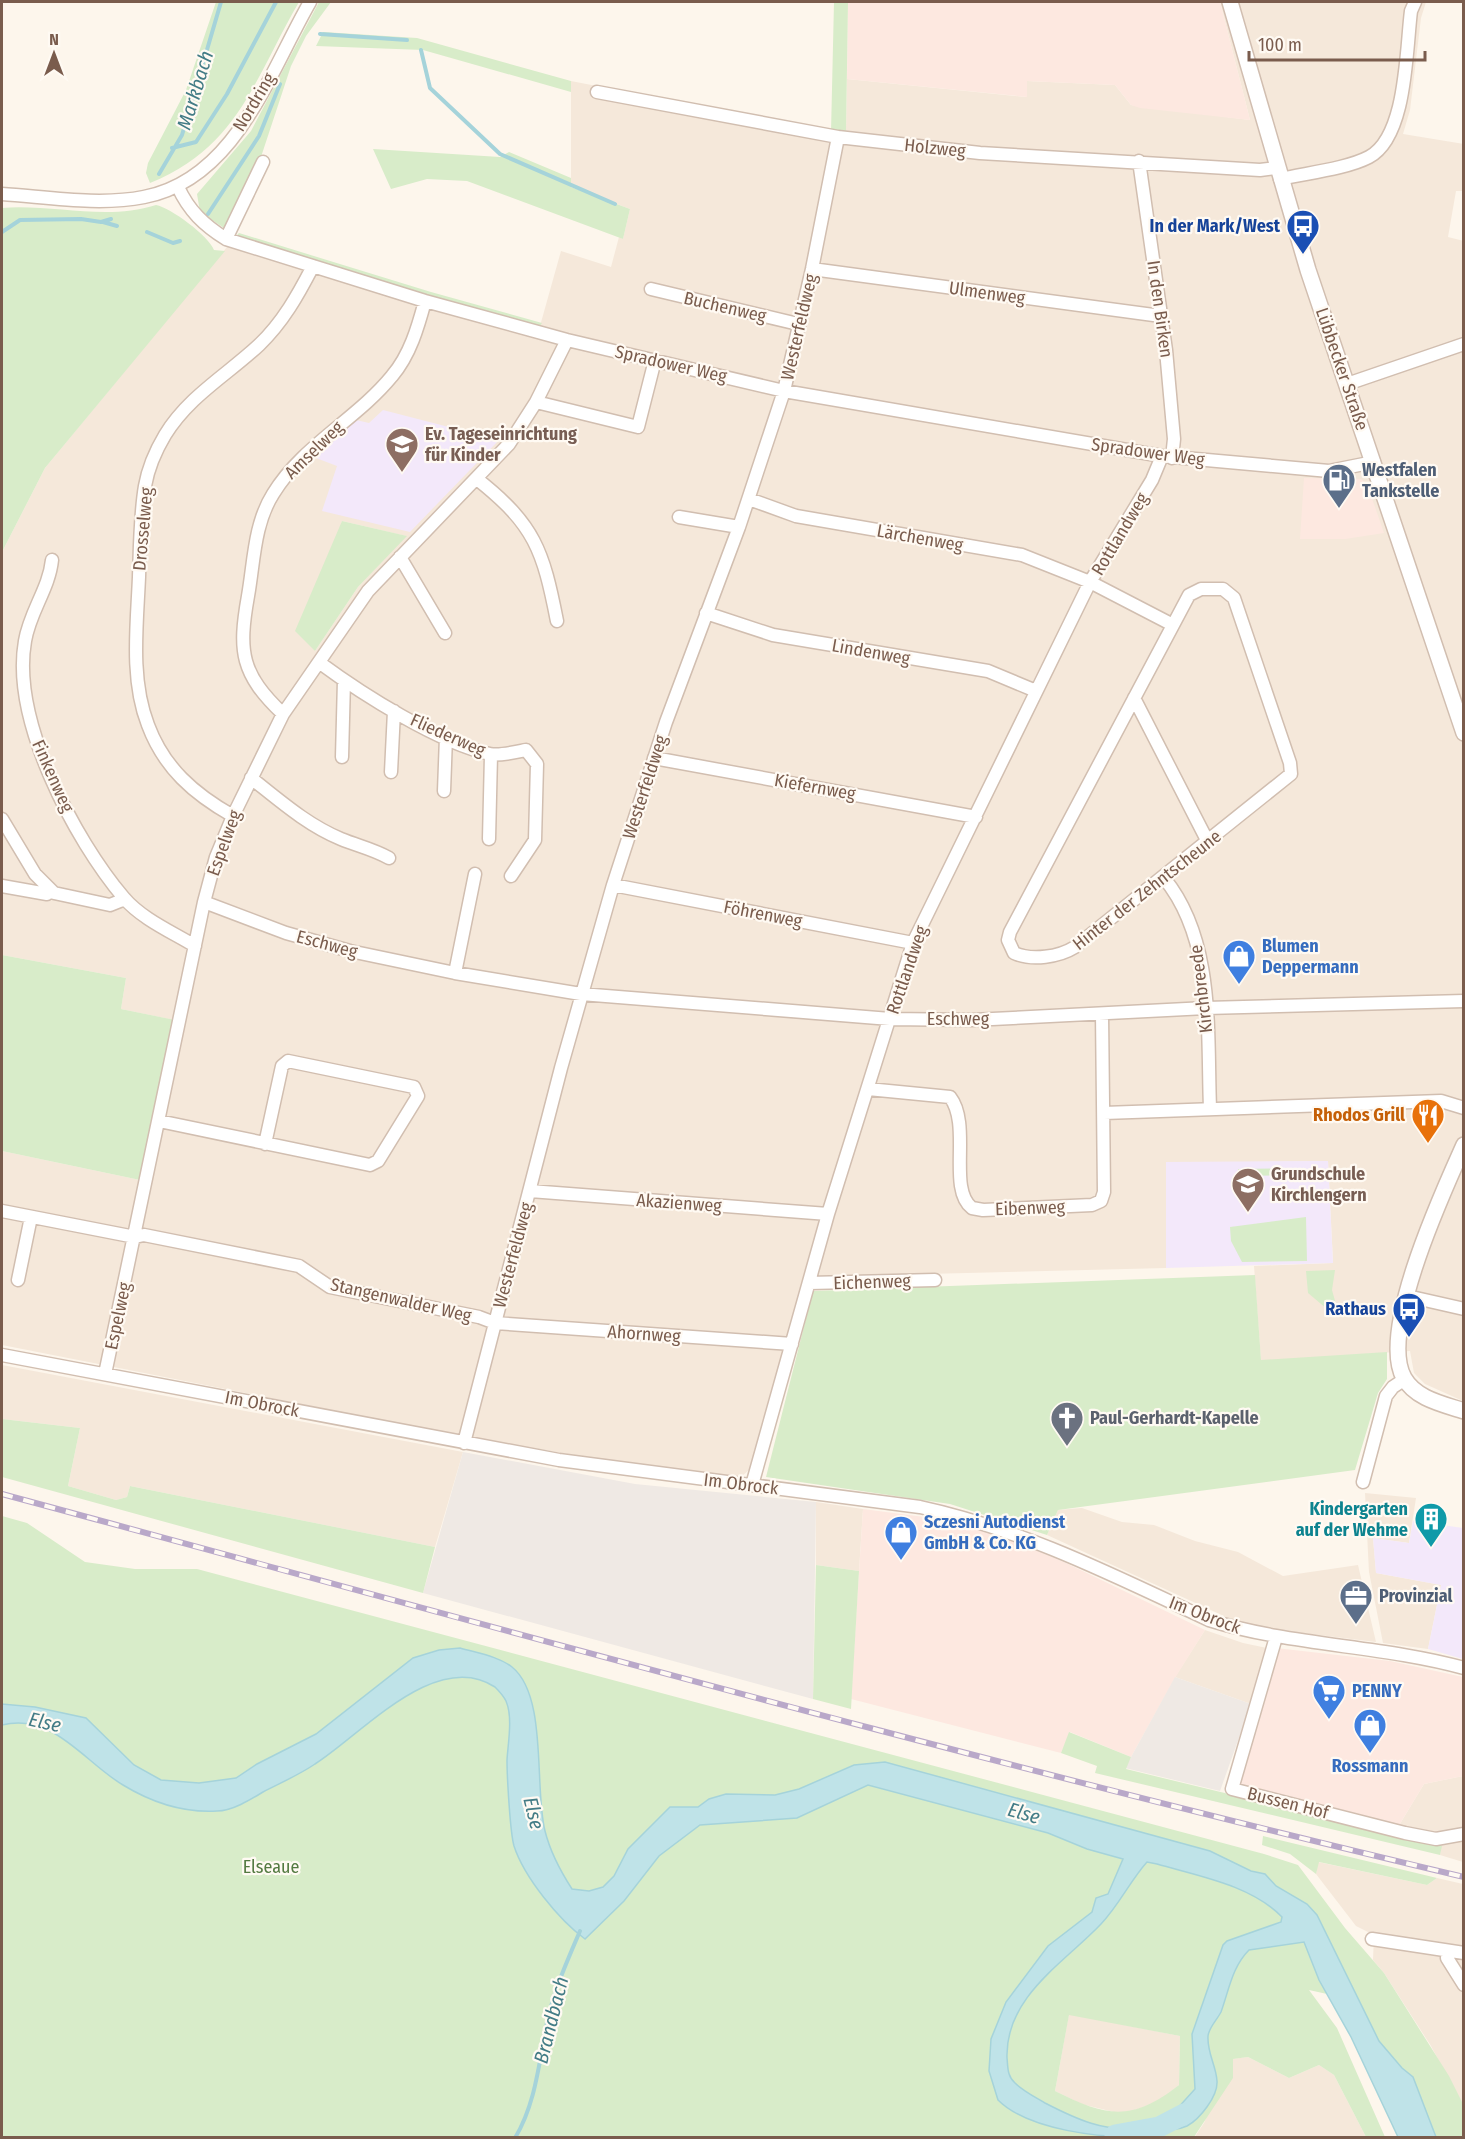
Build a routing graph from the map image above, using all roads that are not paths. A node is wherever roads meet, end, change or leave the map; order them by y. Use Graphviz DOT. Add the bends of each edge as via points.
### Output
graph roads {
  1 [pos="310,2"];
  2 [pos="1230,2"];
  3 [pos="1415,2"];
  4 [pos="597,92"];
  5 [pos="838,137"];
  6 [pos="1139,161"];
  7 [pos="263,162"];
  8 [pos="1278,173"];
  9 [pos="178,187"];
  10 [pos="2,194"];
  11 [pos="226,239"];
  12 [pos="313,266"];
  13 [pos="812,269"];
  14 [pos="651,289"];
  15 [pos="425,301"];
  16 [pos="1161,316"];
  17 [pos="798,324"];
  18 [pos="567,340"];
  19 [pos="1464,344"];
  20 [pos="655,360"];
  21 [pos="1347,384"];
  22 [pos="784,391"];
  23 [pos="536,402"];
  24 [pos="1167,457"];
  25 [pos="1374,462"];
  26 [pos="477,479"];
  27 [pos="748,499"];
  28 [pos="680,517"];
  29 [pos="739,527"];
  30 [pos="400,557"];
  31 [pos="52,560"];
  32 [pos="1090,582"];
  33 [pos="706,613"];
  34 [pos="557,621"];
  35 [pos="1173,625"];
  36 [pos="445,633"];
  37 [pos="320,663"];
  38 [pos="344,680"];
  39 [pos="1036,691"];
  40 [pos="1134,698"];
  41 [pos="394,711"];
  42 [pos="283,714"];
  43 [pos="1464,733"];
  44 [pos="446,737"];
  45 [pos="491,755"];
  46 [pos="342,757"];
  47 [pos="654,758"];
  48 [pos="391,772"];
  49 [pos="250,778"];
  50 [pos="444,791"];
  51 [pos="233,816"];
  52 [pos="976,817"];
  53 [pos="2,819"];
  54 [pos="489,839"];
  55 [pos="1208,842"];
  56 [pos="389,858"];
  57 [pos="476,874"];
  58 [pos="511,876"];
  59 [pos="1164,878"];
  60 [pos="613,885"];
  61 [pos="2,886"];
  62 [pos="51,890"];
  63 [pos="125,899"];
  64 [pos="204,902"];
  65 [pos="913,943"];
  66 [pos="195,946"];
  67 [pos="455,973"];
  68 [pos="580,994"];
  69 [pos="1464,1001"];
  70 [pos="1206,1008"];
  71 [pos="1102,1014"];
  72 [pos="890,1019"];
  73 [pos="868,1089"];
  74 [pos="1210,1108"];
  75 [pos="1464,1108"];
  76 [pos="1104,1113"];
  77 [pos="159,1121"];
  78 [pos="265,1144"];
  79 [pos="1464,1145"];
  80 [pos="530,1191"];
  81 [pos="2,1211"];
  82 [pos="828,1214"];
  83 [pos="31,1217"];
  84 [pos="135,1238"];
  85 [pos="18,1280"];
  86 [pos="935,1280"];
  87 [pos="809,1283"];
  88 [pos="1407,1296"];
  89 [pos="1464,1309"];
  90 [pos="495,1323"];
  91 [pos="792,1344"];
  92 [pos="2,1355"];
  93 [pos="105,1374"];
  94 [pos="1405,1379"];
  95 [pos="1464,1411"];
  96 [pos="464,1443"];
  97 [pos="1363,1482"];
  98 [pos="752,1485"];
  99 [pos="1276,1637"];
  100 [pos="1464,1668"];
  101 [pos="1464,1834"];
  102 [pos="1372,1939"];
  103 [pos="1448,1950"];
  104 [pos="1464,1953"];
  105 [pos="1464,1985"];
  1 -- 9 [label="street, Nordring" via="237,132 216,158"];
  2 -- 8 [label="street, Lübbecker Straße"];
  3 -- 8 [label="street, Holzweg" via="1399,108 1388,140 1369,158"];
  4 -- 5 [label="street, Holzweg"];
  5 -- 6 [label="street, Holzweg" via="980,153"];
  5 -- 13 [label="street, Westerfeldweg"];
  6 -- 8 [label="street, Holzweg"];
  6 -- 16 [label="street, In den Birken"];
  7 -- 11 [label="street"];
  8 -- 21 [label="street, Lübbecker Straße"];
  9 -- 10 [label="street" via="121,200"];
  9 -- 11 [label="street, Spradower Weg" via="185,203 202,223"];
  11 -- 12 [label="street, Spradower Weg"];
  12 -- 15 [label="street, Spradower Weg"];
  12 -- 51 [label="street, Drosselweg" via="288,311 261,343 182,410 164,436 146,484 137,626 140,697 148,725 173,772 207,801"];
  13 -- 16 [label="street, Ulmenweg"];
  13 -- 17 [label="street, Westerfeldweg"];
  14 -- 17 [label="street, Buchenweg"];
  15 -- 18 [label="street, Spradower Weg"];
  15 -- 42 [label="street, Amselweg" via="416,333 392,377 290,469 272,495 259,526 246,609 244,660 259,692"];
  16 -- 24 [label="street, In den Birken" via="1174,439"];
  17 -- 22 [label="street, Westerfeldweg"];
  18 -- 20 [label="street, Spradower Weg"];
  18 -- 23 [label="street, Espelweg"];
  19 -- 21 [label="street"];
  20 -- 22 [label="street, Spradower Weg"];
  20 -- 23 [label="street" via="638,427"];
  21 -- 25 [label="street, Lübbecker Straße"];
  22 -- 24 [label="street, Spradower Weg"];
  22 -- 27 [label="street, Westerfeldweg"];
  23 -- 26 [label="street, Espelweg" via="509,444"];
  24 -- 25 [label="street, Spradower Weg" via="1329,471"];
  24 -- 32 [label="street, Rottlandweg"];
  25 -- 43 [label="street, Lübbecker Straße"];
  26 -- 30 [label="street, Espelweg"];
  26 -- 34 [label="street" via="506,502 527,526 546,567"];
  27 -- 29 [label="street, Westerfeldweg"];
  27 -- 32 [label="street, Lärchenweg" via="796,516 1022,555"];
  28 -- 29 [label="street"];
  29 -- 33 [label="street, Westerfeldweg"];
  30 -- 36 [label="street"];
  30 -- 37 [label="street, Espelweg" via="368,591"];
  31 -- 63 [label="street, Finkenweg" via="50,580 35,605 25,640 29,715 37,744 69,812 93,855"];
  32 -- 35 [label="street, Lärchenweg"];
  32 -- 39 [label="street, Rottlandweg"];
  33 -- 39 [label="street, Lindenweg" via="773,635 988,671"];
  33 -- 47 [label="street, Westerfeldweg"];
  35 -- 40 [label="street, Hinter der Zehntscheune"];
  35 -- 55 [label="street, Hinter der Zehntscheune" via="1194,591 1223,589 1234,598 1292,769 1288,779"];
  37 -- 38 [label="street, Fliederweg"];
  37 -- 42 [label="street, Espelweg"];
  38 -- 41 [label="street, Fliederweg"];
  38 -- 46 [label="street"];
  39 -- 52 [label="street, Rottlandweg"];
  40 -- 55 [label="street"];
  40 -- 59 [label="street, Hinter der Zehntscheune" via="1010,932 1010,948 1020,956 1065,954"];
  41 -- 44 [label="street, Fliederweg"];
  41 -- 48 [label="street"];
  42 -- 49 [label="street, Espelweg"];
  44 -- 45 [label="street, Fliederweg"];
  44 -- 50 [label="street"];
  45 -- 54 [label="street"];
  45 -- 58 [label="street, Fliederweg" via="526,750 537,764 535,840"];
  47 -- 52 [label="street, Kiefernweg"];
  47 -- 60 [label="street, Westerfeldweg"];
  49 -- 51 [label="street, Espelweg"];
  49 -- 56 [label="street" via="304,819 342,840 371,847"];
  51 -- 64 [label="street, Espelweg" via="216,857"];
  52 -- 65 [label="street, Rottlandweg"];
  53 -- 62 [label="street" via="34,874"];
  55 -- 59 [label="street, Hinter der Zehntscheune"];
  57 -- 67 [label="street"];
  59 -- 70 [label="street, Kirchbreede" via="1190,920"];
  60 -- 65 [label="street, Föhrenweg"];
  60 -- 68 [label="street, Westerfeldweg"];
  61 -- 62 [label="street" via="47,894"];
  62 -- 63 [label="street" via="62,897 110,905"];
  63 -- 66 [label="street, Finkenweg"];
  64 -- 66 [label="street, Espelweg"];
  64 -- 67 [label="street, Eschweg" via="286,933"];
  65 -- 72 [label="street, Rottlandweg"];
  66 -- 77 [label="street, Espelweg"];
  67 -- 68 [label="street, Eschweg"];
  68 -- 72 [label="street, Eschweg"];
  68 -- 80 [label="street, Westerfeldweg"];
  69 -- 70 [label="street, Eschweg"];
  70 -- 71 [label="street, Eschweg"];
  70 -- 74 [label="street, Kirchbreede"];
  71 -- 72 [label="street, Eschweg"];
  71 -- 76 [label="street, Eibenweg"];
  72 -- 73 [label="street, Rottlandweg"];
  73 -- 76 [label="street, Eibenweg" via="950,1097 959,1114 963,1197 972,1208 983,1210 1076,1207 1101,1201"];
  73 -- 82 [label="street, Rottlandweg"];
  74 -- 75 [label="street" via="1441,1101"];
  74 -- 76 [label="street"];
  77 -- 78 [label="street"];
  77 -- 84 [label="street, Espelweg"];
  78 -- 78 [label="street" via="370,1165 378,1161 418,1096 414,1087 288,1061 282,1066"];
  79 -- 88 [label="street" via="1427,1233"];
  80 -- 82 [label="street, Akazienweg"];
  80 -- 90 [label="street, Westerfeldweg"];
  81 -- 83 [label="street, Stangenwalder Weg"];
  82 -- 87 [label="street, Rottlandweg"];
  83 -- 84 [label="street, Stangenwalder Weg"];
  83 -- 85 [label="street"];
  84 -- 90 [label="street, Stangenwalder Weg" via="144,1235 299,1266 330,1287"];
  84 -- 93 [label="street, Espelweg"];
  86 -- 87 [label="street, Eichenweg"];
  87 -- 91 [label="street, Rottlandweg"];
  88 -- 89 [label="street"];
  88 -- 94 [label="street" via="1398,1354"];
  90 -- 91 [label="street, Ahornweg"];
  90 -- 96 [label="street, Westerfeldweg"];
  91 -- 98 [label="street, Rottlandweg"];
  92 -- 93 [label="street, Im Obrock"];
  93 -- 96 [label="street, Im Obrock"];
  94 -- 95 [label="street" via="1421,1395"];
  94 -- 97 [label="street" via="1386,1396"];
  96 -- 98 [label="street, Im Obrock" via="636,1472"];
  98 -- 99 [label="street, Im Obrock" via="950,1514 1043,1544 1209,1620"];
  99 -- 100 [label="street, Im Obrock" via="1397,1652"];
  99 -- 101 [label="street, Bussen Hof" via="1232,1789 1405,1833 1436,1839"];
  102 -- 103 [label="street"];
  103 -- 104 [label="street"];
  103 -- 105 [label="street" via="1447,1958"];
}
